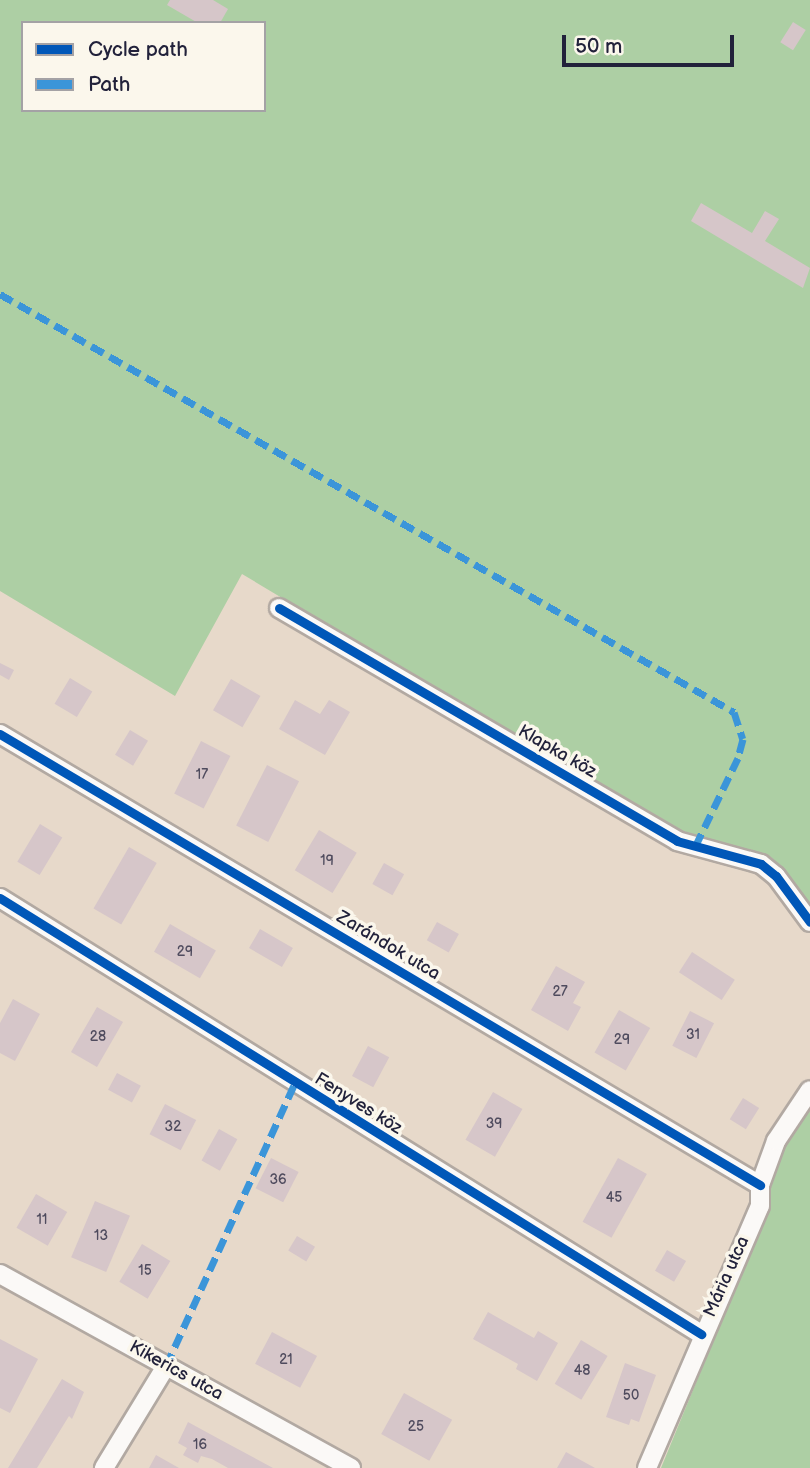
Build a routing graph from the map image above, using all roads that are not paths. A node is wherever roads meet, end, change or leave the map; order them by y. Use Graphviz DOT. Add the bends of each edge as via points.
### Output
graph roads {
  1 [pos="279,608"];
  2 [pos="0,734"];
  3 [pos="0,898"];
  4 [pos="810,922"];
  5 [pos="810,1090"];
  6 [pos="760,1185"];
  7 [pos="0,1274"];
  8 [pos="701,1334"];
  9 [pos="166,1366"];
  10 [pos="104,1468"];
  11 [pos="351,1468"];
  12 [pos="647,1468"];
  1 -- 4 [label="street, Klapka köz" via="677,841 761,864 776,876"];
  2 -- 6 [label="street, Zarándok utca"];
  3 -- 8 [label="street, Fenyves köz"];
  5 -- 6 [label="street, Mária utca" via="780,1132"];
  6 -- 8 [label="street, Mária utca" via="760,1206"];
  7 -- 9 [label="street, Kikerics utca"];
  8 -- 12 [label="street, Mária utca"];
  9 -- 10 [label="street"];
  9 -- 11 [label="street, Kikerics utca"];
}
